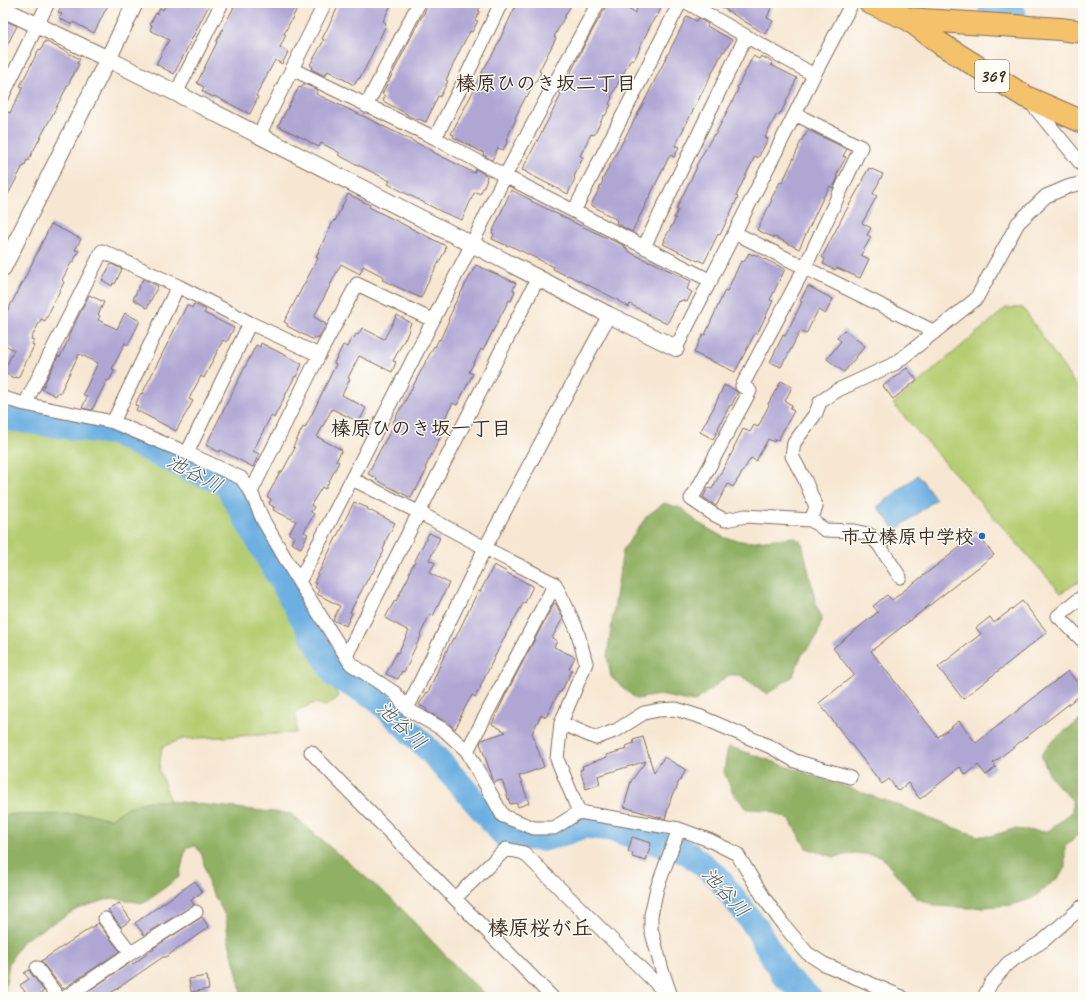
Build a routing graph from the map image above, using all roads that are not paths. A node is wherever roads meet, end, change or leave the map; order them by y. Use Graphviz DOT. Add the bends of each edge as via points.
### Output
graph roads {
  1 [pos="48,3"];
  2 [pos="135,3"];
  3 [pos="222,3"];
  4 [pos="325,3"];
  5 [pos="419,3"];
  6 [pos="500,3"];
  7 [pos="598,3"];
  8 [pos="680,3"];
  9 [pos="688,3"];
  10 [pos="852,3"];
  11 [pos="870,3"];
  12 [pos="3,9"];
  13 [pos="908,19"];
  14 [pos="37,25"];
  15 [pos="1083,32"];
  16 [pos="746,36"];
  17 [pos="108,59"];
  18 [pos="292,69"];
  19 [pos="814,76"];
  20 [pos="4,90"];
  21 [pos="176,93"];
  22 [pos="1026,97"];
  23 [pos="366,106"];
  24 [pos="795,114"];
  25 [pos="1083,122"];
  26 [pos="259,135"];
  27 [pos="435,138"];
  28 [pos="1083,166"];
  29 [pos="505,176"];
  30 [pos="1083,183"];
  31 [pos="574,211"];
  32 [pos="735,233"];
  33 [pos="472,244"];
  34 [pos="644,247"];
  35 [pos="805,267"];
  36 [pos="3,268"];
  37 [pos="538,278"];
  38 [pos="711,281"];
  39 [pos="178,286"];
  40 [pos="609,315"];
  41 [pos="432,320"];
  42 [pos="250,323"];
  43 [pos="935,332"];
  44 [pos="676,348"];
  45 [pos="318,355"];
  46 [pos="3,398"];
  47 [pos="25,404"];
  48 [pos="113,422"];
  49 [pos="187,454"];
  50 [pos="352,479"];
  51 [pos="251,492"];
  52 [pos="418,512"];
  53 [pos="811,520"];
  54 [pos="485,548"];
  55 [pos="900,577"];
  56 [pos="299,582"];
  57 [pos="555,584"];
  58 [pos="1083,596"];
  59 [pos="1083,641"];
  60 [pos="346,656"];
  61 [pos="407,709"];
  62 [pos="561,723"];
  63 [pos="467,751"];
  64 [pos="311,752"];
  65 [pos="850,777"];
  66 [pos="579,812"];
  67 [pos="678,829"];
  68 [pos="455,898"];
  69 [pos="1083,906"];
  70 [pos="196,912"];
  71 [pos="105,919"];
  72 [pos="131,953"];
  73 [pos="37,968"];
  74 [pos="58,997"];
  75 [pos="66,997"];
  76 [pos="552,997"];
  77 [pos="671,997"];
  78 [pos="902,997"];
  79 [pos="984,997"];
  1 -- 14 [label="street"];
  2 -- 17 [label="street"];
  3 -- 21 [label="street"];
  4 -- 18 [label="street"];
  5 -- 23 [label="street"];
  6 -- 27 [label="street"];
  7 -- 29 [label="street"];
  8 -- 31 [label="street"];
  9 -- 16 [label="street"];
  10 -- 19 [label="street"];
  11 -- 13 [label="highway, 369"];
  12 -- 14 [label="street"];
  13 -- 15 [label="highway, 369"];
  13 -- 22 [label="highway, 369" via="941,44"];
  14 -- 17 [label="street"];
  14 -- 20 [label="street"];
  16 -- 19 [label="street"];
  16 -- 34 [label="street"];
  17 -- 21 [label="street"];
  17 -- 36 [label="street"];
  18 -- 23 [label="street"];
  18 -- 26 [label="street"];
  19 -- 24 [label="street"];
  21 -- 26 [label="street"];
  22 -- 25 [label="highway, 369"];
  22 -- 28 [label="street"];
  23 -- 27 [label="street"];
  24 -- 32 [label="street"];
  24 -- 35 [label="street" via="862,147"];
  26 -- 33 [label="street"];
  27 -- 29 [label="street"];
  29 -- 31 [label="street"];
  29 -- 33 [label="street"];
  30 -- 43 [label="street" via="1046,196 1018,223 976,299"];
  31 -- 34 [label="street"];
  32 -- 35 [label="street"];
  32 -- 38 [label="street"];
  33 -- 37 [label="street"];
  33 -- 41 [label="street"];
  34 -- 38 [label="street"];
  35 -- 43 [label="street"];
  35 -- 53 [label="street" via="742,386 750,391 691,499 725,520 746,516"];
  37 -- 40 [label="street"];
  37 -- 52 [label="street"];
  38 -- 44 [label="street"];
  39 -- 42 [label="street"];
  39 -- 47 [label="street" via="102,251"];
  39 -- 48 [label="street"];
  40 -- 44 [label="street"];
  40 -- 54 [label="street"];
  41 -- 45 [label="street" via="357,284"];
  41 -- 50 [label="street"];
  42 -- 45 [label="street"];
  42 -- 49 [label="street"];
  43 -- 53 [label="street" via="896,363 838,390 820,402 816,413 794,443 792,456 816,507"];
  45 -- 51 [label="street"];
  46 -- 47 [label="street"];
  47 -- 48 [label="street"];
  48 -- 49 [label="street"];
  49 -- 51 [label="street" via="241,478"];
  50 -- 52 [label="street"];
  50 -- 56 [label="street"];
  51 -- 56 [label="street" via="263,520"];
  52 -- 54 [label="street"];
  52 -- 60 [label="street"];
  53 -- 55 [label="street" via="825,530 868,534 879,545"];
  54 -- 57 [label="street"];
  54 -- 61 [label="street"];
  56 -- 60 [label="street"];
  57 -- 62 [label="street" via="576,630 586,663"];
  57 -- 63 [label="street"];
  58 -- 59 [label="street" via="1058,616"];
  60 -- 61 [label="street" via="351,664 395,693"];
  61 -- 63 [label="street" via="444,730"];
  62 -- 65 [label="street" via="596,738 617,730 644,713 676,709 771,747 795,761"];
  62 -- 66 [label="street" via="557,759"];
  63 -- 66 [label="street" via="503,816 534,828 554,828"];
  64 -- 68 [label="street"];
  66 -- 67 [label="street"];
  67 -- 77 [label="street" via="657,888 651,915 651,928"];
  67 -- 78 [label="street" via="737,854 764,898 807,954 824,964"];
  68 -- 76 [label="street"];
  68 -- 77 [label="street" via="506,849 524,853"];
  69 -- 79 [label="street" via="1043,941 1008,963 991,983"];
  70 -- 72 [label="street"];
  71 -- 72 [label="street"];
  72 -- 75 [label="street"];
  73 -- 74 [label="street"];
}
